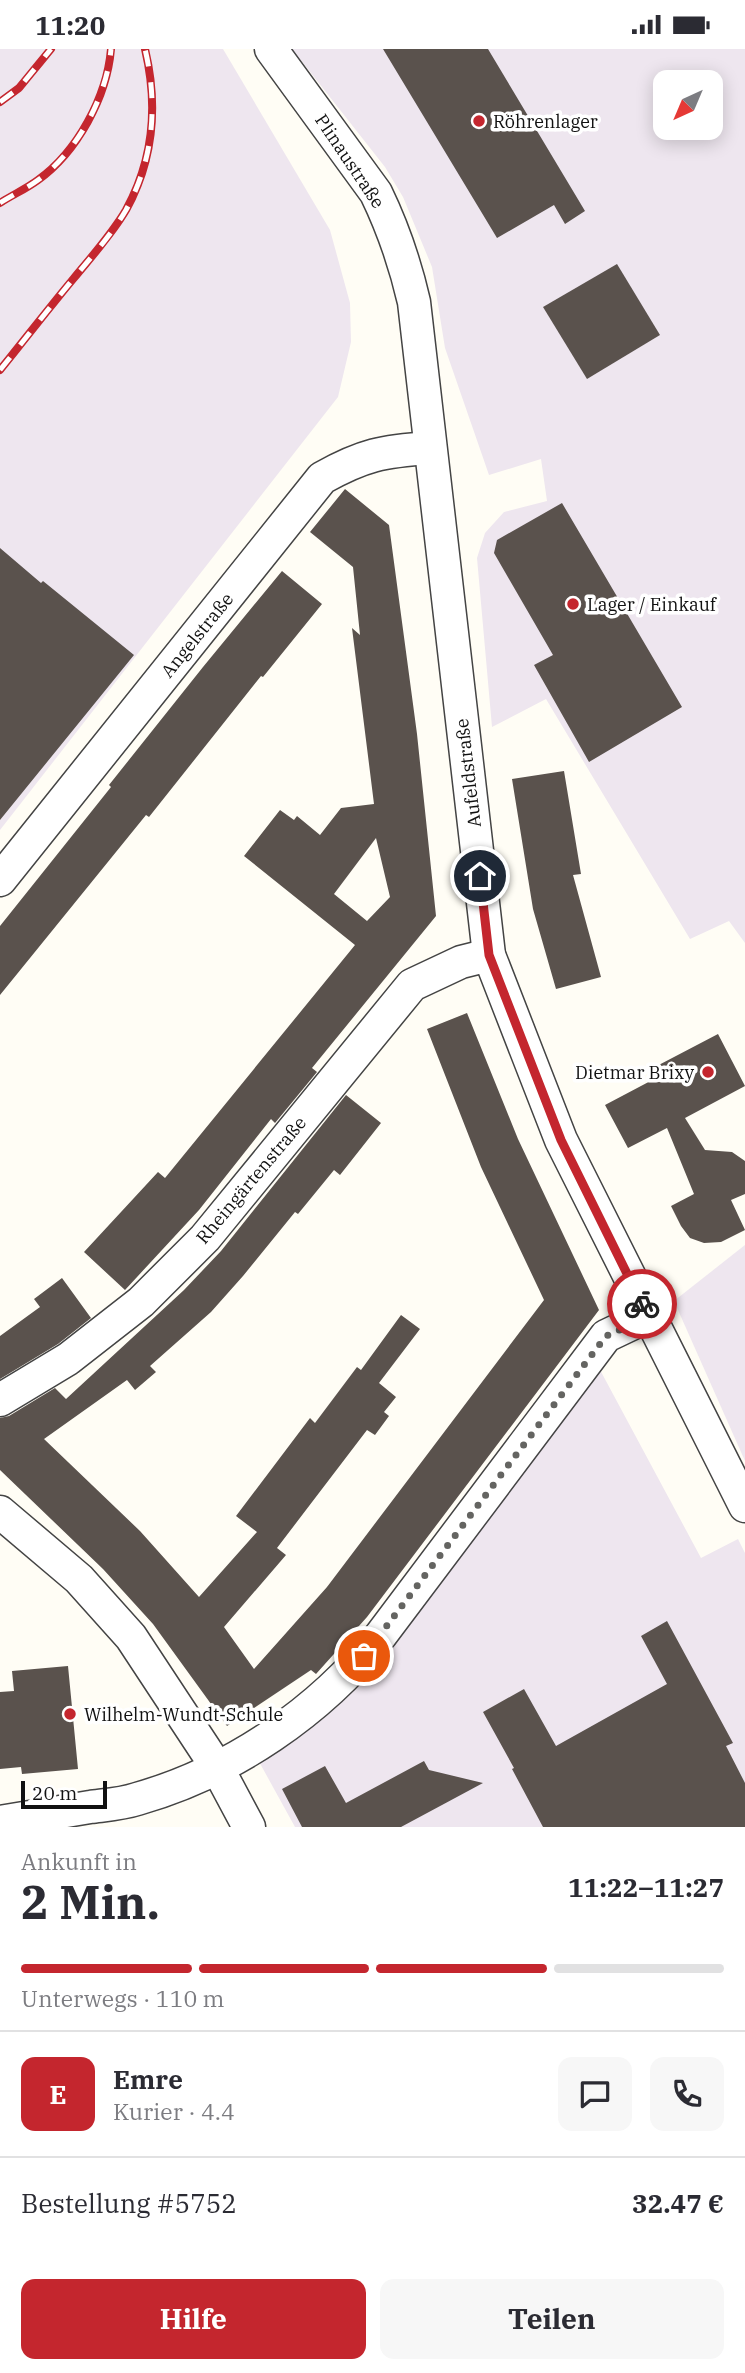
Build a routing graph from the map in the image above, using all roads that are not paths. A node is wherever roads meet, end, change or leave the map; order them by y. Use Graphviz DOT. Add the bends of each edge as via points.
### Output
graph roads {
  1 [pos="271,49"];
  2 [pos="430,448"];
  3 [pos="0,880"];
  4 [pos="489,955"];
  5 [pos="648,1317"];
  6 [pos="0,1400"];
  7 [pos="745,1506"];
  8 [pos="0,1512"];
  9 [pos="218,1769"];
  10 [pos="0,1822"];
  11 [pos="249,1827"];
  1 -- 2 [label="street, Plinaustraße" via="376,193 398,243 414,302"];
  2 -- 3 [label="street, Angelstraße" via="352,461 322,478"];
  2 -- 4 [label="street, Aufeldstraße"];
  4 -- 5 [label="street, Aufeldstraße" via="561,1140"];
  4 -- 6 [label="street, Rheingärtenstraße" via="461,962 412,985 205,1238 141,1302 68,1359"];
  5 -- 7 [label="street, Aufeldstraße"];
  5 -- 9 [label="street" via="606,1336 364,1656 313,1706"];
  8 -- 9 [label="street" via="79,1579 131,1637"];
  9 -- 10 [label="street" via="135,1800"];
  9 -- 11 [label="street"];
}
